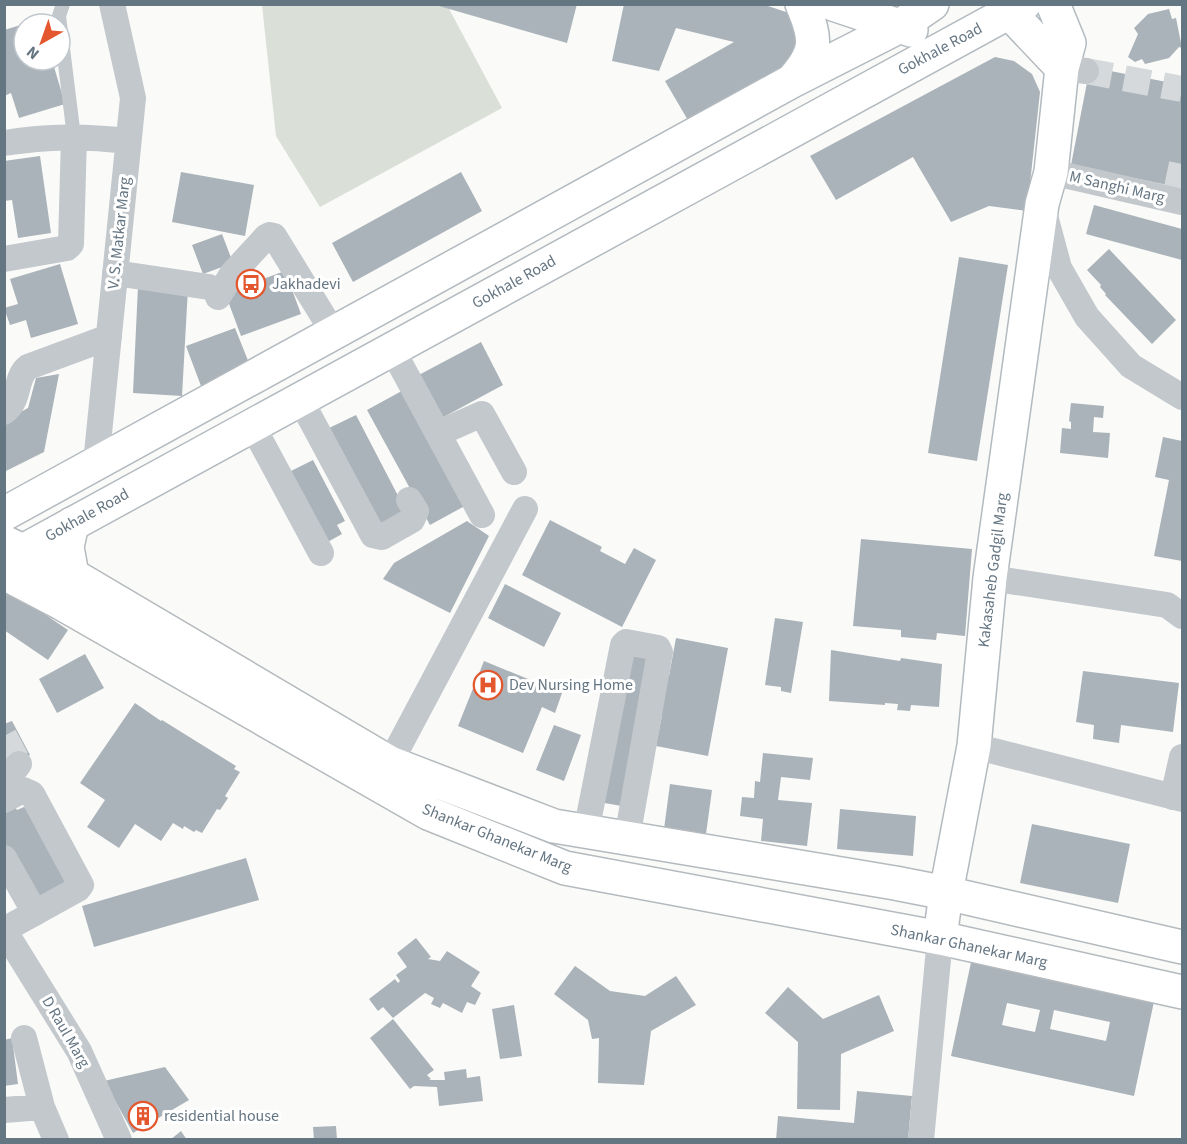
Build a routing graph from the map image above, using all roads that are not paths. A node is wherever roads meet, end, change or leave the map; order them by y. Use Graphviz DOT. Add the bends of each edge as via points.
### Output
graph roads {
  1 [pos="63,4"];
  2 [pos="112,4"];
  3 [pos="802,4"];
  4 [pos="833,4"];
  5 [pos="932,4"];
  6 [pos="1053,4"];
  7 [pos="1016,8"];
  8 [pos="900,26"];
  9 [pos="949,44"];
  10 [pos="1074,70"];
  11 [pos="792,81"];
  12 [pos="74,137"];
  13 [pos="129,141"];
  14 [pos="4,143"];
  15 [pos="1051,172"];
  16 [pos="1178,196"];
  17 [pos="1042,204"];
  18 [pos="4,259"];
  19 [pos="115,273"];
  20 [pos="296,287"];
  21 [pos="329,335"];
  22 [pos="109,338"];
  23 [pos="392,349"];
  24 [pos="1182,397"];
  25 [pos="300,399"];
  26 [pos="4,412"];
  27 [pos="252,425"];
  28 [pos="439,433"];
  29 [pos="96,463"];
  30 [pos="514,472"];
  31 [pos="409,500"];
  32 [pos="525,509"];
  33 [pos="4,514"];
  34 [pos="482,515"];
  35 [pos="72,524"];
  36 [pos="321,553"];
  37 [pos="9,557"];
  38 [pos="72,575"];
  39 [pos="990,578"];
  40 [pos="1182,616"];
  41 [pos="974,746"];
  42 [pos="1182,757"];
  43 [pos="390,763"];
  44 [pos="1178,798"];
  45 [pos="4,800"];
  46 [pos="586,831"];
  47 [pos="627,838"];
  48 [pos="5,861"];
  49 [pos="946,892"];
  50 [pos="35,913"];
  51 [pos="4,930"];
  52 [pos="939,938"];
  53 [pos="1182,947"];
  54 [pos="1182,992"];
  55 [pos="24,1038"];
  56 [pos="42,1107"];
  57 [pos="4,1110"];
  58 [pos="56,1140"];
  59 [pos="119,1140"];
  60 [pos="921,1140"];
  1 -- 12 [label="lane" via="59,16"];
  2 -- 13 [label="street, V. S. Matkar Marg" via="132,98"];
  3 -- 11 [label="main road" via="812,30 812,45 807,63"];
  4 -- 8 [label="main road"];
  5 -- 8 [label="main road"];
  6 -- 10 [label="main road, Kakasaheb Gadgil Marg" via="1069,43"];
  7 -- 9 [label="main road, Gokhale Road"];
  7 -- 10 [label="main road"];
  8 -- 9 [label="main road"];
  8 -- 11 [label="main road"];
  9 -- 23 [label="main road, Gokhale Road"];
  10 -- 15 [label="main road, Kakasaheb Gadgil Marg"];
  11 -- 21 [label="main road"];
  12 -- 13 [label="street"];
  12 -- 14 [label="street"];
  12 -- 18 [label="street" via="71,244 67,248"];
  13 -- 19 [label="street, V. S. Matkar Marg"];
  15 -- 16 [label="street, M Sanghi Marg"];
  15 -- 17 [label="main road, Kakasaheb Gadgil Marg"];
  17 -- 24 [label="street" via="1059,268 1087,317 1131,366"];
  17 -- 39 [label="main road, Kakasaheb Gadgil Marg"];
  19 -- 21 [label="street" via="214,292 266,237 274,236"];
  19 -- 22 [label="street, V. S. Matkar Marg"];
  20 -- 21 [label="street"];
  21 -- 29 [label="main road"];
  22 -- 26 [label="street" via="24,370 16,397"];
  22 -- 29 [label="street, V. S. Matkar Marg"];
  23 -- 25 [label="main road, Gokhale Road"];
  23 -- 28 [label="street"];
  25 -- 27 [label="main road, Gokhale Road"];
  25 -- 31 [label="street" via="373,535 382,537 412,520 416,511"];
  27 -- 35 [label="main road, Gokhale Road"];
  27 -- 36 [label="street"];
  28 -- 30 [label="street" via="482,414"];
  28 -- 34 [label="street"];
  29 -- 33 [label="main road"];
  32 -- 43 [label="street"];
  35 -- 37 [label="main road, Gokhale Road"];
  35 -- 38 [label="main road" via="67,547"];
  37 -- 38 [label="main road"];
  37 -- 52 [label="main road, Shankar Ghanekar Marg" via="72,609 428,813 566,868"];
  38 -- 43 [label="main road"];
  39 -- 40 [label="street" via="1167,605"];
  39 -- 41 [label="main road, Kakasaheb Gadgil Marg"];
  41 -- 44 [label="street"];
  41 -- 49 [label="main road, Kakasaheb Gadgil Marg"];
  42 -- 44 [label="street"];
  43 -- 46 [label="main road" via="554,826"];
  45 -- 50 [label="street" via="23,789 32,794 81,885"];
  46 -- 47 [label="main road"];
  46 -- 47 [label="street" via="626,642 658,648 660,652"];
  47 -- 49 [label="main road"];
  48 -- 50 [label="street"];
  49 -- 52 [label="main road, Kakasaheb Gadgil Marg"];
  49 -- 53 [label="main road"];
  50 -- 51 [label="street"];
  51 -- 59 [label="street, D Raul Marg" via="79,1051"];
  52 -- 54 [label="main road, Shankar Ghanekar Marg"];
  52 -- 60 [label="street, Kakasaheb Gadgil Marg"];
  55 -- 56 [label="street"];
  56 -- 57 [label="street"];
  56 -- 58 [label="street"];
}
